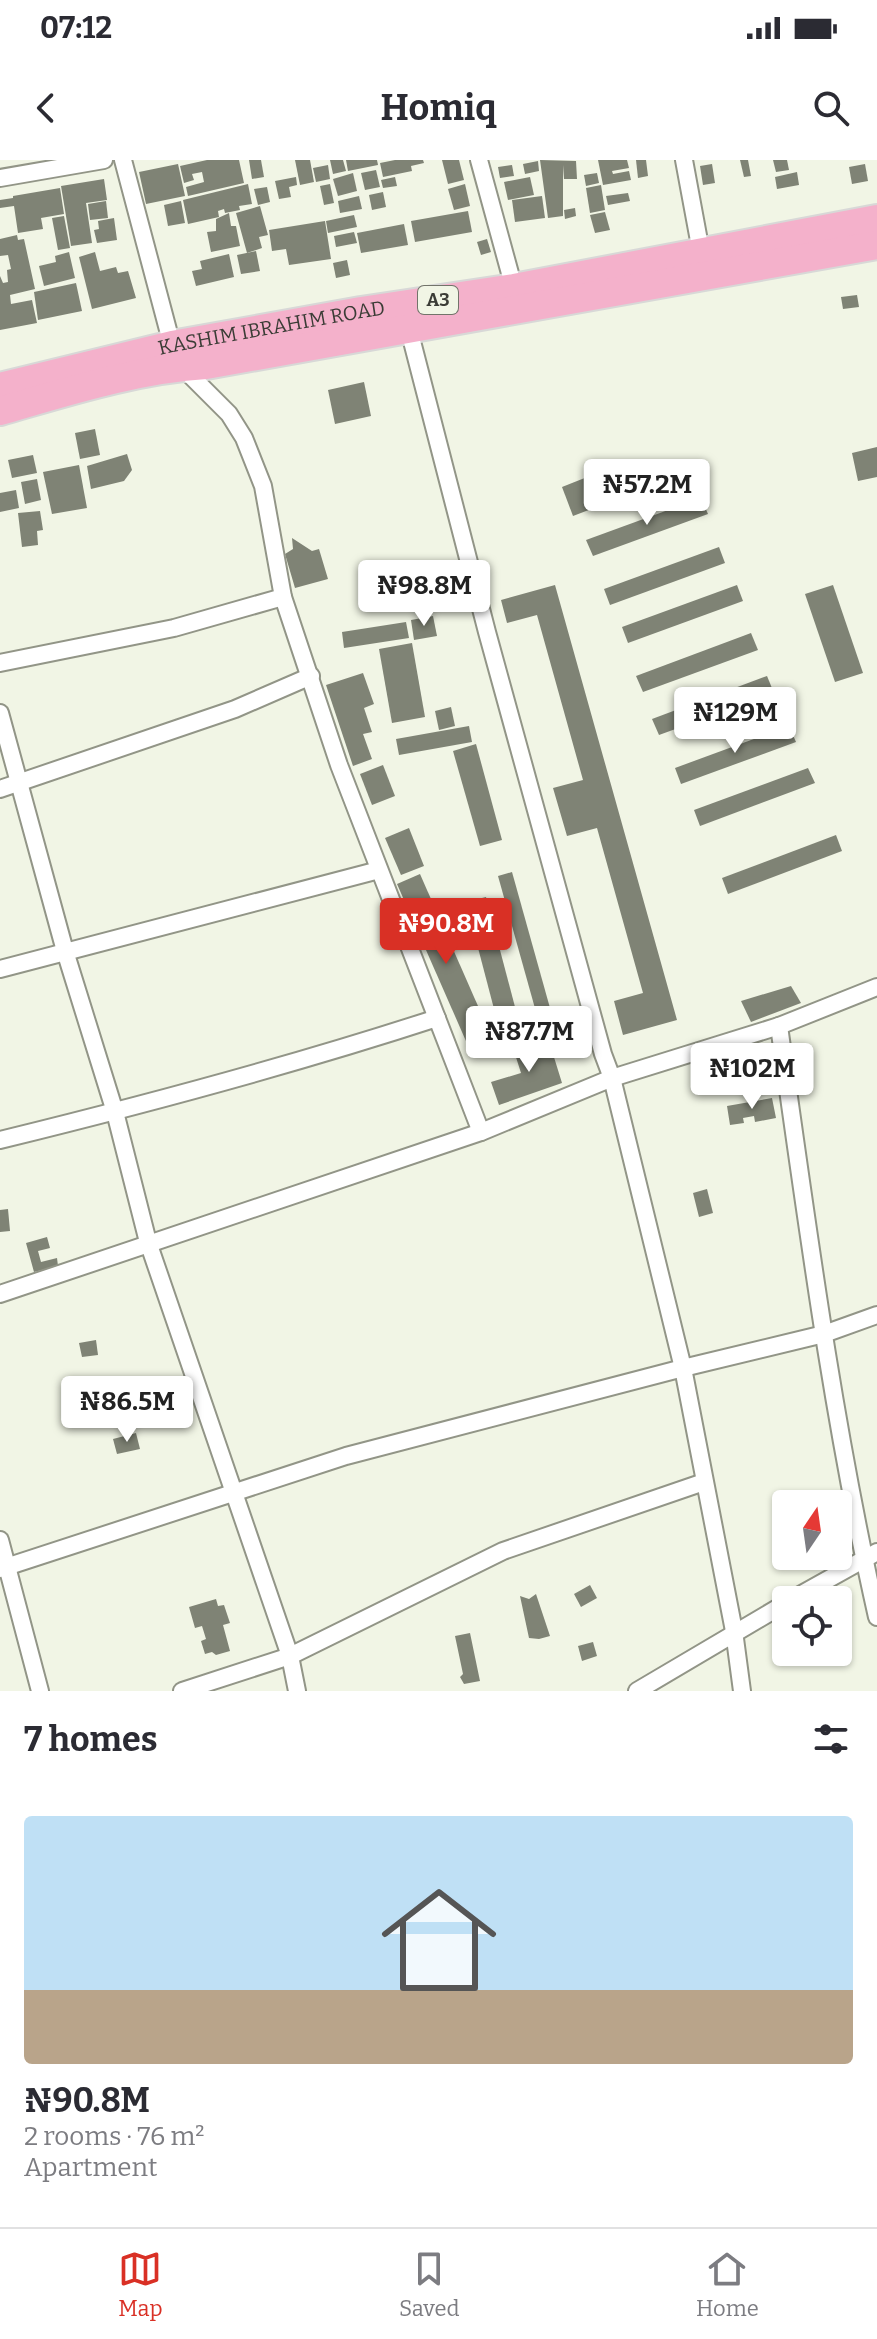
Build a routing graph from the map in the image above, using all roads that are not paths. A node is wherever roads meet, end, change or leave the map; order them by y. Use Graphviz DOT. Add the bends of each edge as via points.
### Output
graph roads {
  1 [pos="104,160"];
  2 [pos="123,160"];
  3 [pos="479,160"];
  4 [pos="684,160"];
  5 [pos="0,178"];
  6 [pos="877,219"];
  7 [pos="877,245"];
  8 [pos="703,263"];
  9 [pos="514,288"];
  10 [pos="406,318"];
  11 [pos="177,356"];
  12 [pos="0,387"];
  13 [pos="0,411"];
  14 [pos="283,597"];
  15 [pos="0,663"];
  16 [pos="311,676"];
  17 [pos="0,713"];
  18 [pos="19,782"];
  19 [pos="0,789"];
  20 [pos="379,870"];
  21 [pos="65,951"];
  22 [pos="0,969"];
  23 [pos="877,987"];
  24 [pos="437,1018"];
  25 [pos="779,1026"];
  26 [pos="612,1078"];
  27 [pos="115,1112"];
  28 [pos="481,1132"];
  29 [pos="0,1140"];
  30 [pos="148,1242"];
  31 [pos="0,1294"];
  32 [pos="877,1315"];
  33 [pos="824,1334"];
  34 [pos="683,1368"];
  35 [pos="704,1482"];
  36 [pos="232,1493"];
  37 [pos="0,1540"];
  38 [pos="871,1556"];
  39 [pos="3,1568"];
  40 [pos="816,1586"];
  41 [pos="772,1610"];
  42 [pos="877,1617"];
  43 [pos="734,1631"];
  44 [pos="290,1656"];
  45 [pos="40,1691"];
  46 [pos="182,1691"];
  47 [pos="297,1691"];
  48 [pos="637,1691"];
  49 [pos="742,1691"];
  1 -- 5 [label="street"];
  2 -- 11 [label="street"];
  3 -- 9 [label="street"];
  4 -- 8 [label="street"];
  6 -- 8 [label="highway, KASHIM IBRAHIM ROAD / A3"];
  7 -- 8 [label="highway, KASHIM IBRAHIM ROAD / A3"];
  8 -- 9 [label="highway, KASHIM IBRAHIM ROAD / A3"];
  8 -- 10 [label="highway, KASHIM IBRAHIM ROAD / A3"];
  9 -- 10 [label="highway, KASHIM IBRAHIM ROAD / A3"];
  10 -- 11 [label="highway, KASHIM IBRAHIM ROAD / A3" via="361,311"];
  10 -- 26 [label="street"];
  11 -- 12 [label="highway, KASHIM IBRAHIM ROAD / A3"];
  11 -- 13 [label="highway, KASHIM IBRAHIM ROAD / A3"];
  11 -- 14 [label="street" via="244,438 263,486"];
  14 -- 15 [label="street" via="174,628"];
  14 -- 16 [label="street"];
  16 -- 18 [label="street" via="235,709"];
  16 -- 20 [label="street"];
  17 -- 18 [label="street"];
  18 -- 19 [label="street"];
  18 -- 21 [label="street"];
  20 -- 21 [label="street"];
  20 -- 24 [label="street"];
  21 -- 22 [label="street"];
  21 -- 27 [label="street"];
  23 -- 25 [label="street"];
  24 -- 27 [label="street"];
  24 -- 28 [label="street"];
  25 -- 26 [label="street"];
  25 -- 33 [label="street"];
  26 -- 28 [label="street"];
  26 -- 34 [label="street"];
  27 -- 29 [label="street"];
  27 -- 30 [label="street"];
  28 -- 30 [label="street"];
  30 -- 31 [label="street"];
  30 -- 36 [label="street"];
  32 -- 33 [label="street"];
  33 -- 34 [label="street"];
  33 -- 38 [label="street"];
  34 -- 35 [label="street"];
  34 -- 36 [label="street" via="346,1456"];
  35 -- 43 [label="street"];
  35 -- 44 [label="street" via="503,1551"];
  36 -- 39 [label="street"];
  36 -- 44 [label="street"];
  37 -- 39 [label="street"];
  38 -- 40 [label="street"];
  38 -- 42 [label="street"];
  39 -- 45 [label="street"];
  41 -- 43 [label="street"];
  43 -- 48 [label="street"];
  43 -- 49 [label="street"];
  44 -- 46 [label="street"];
  44 -- 47 [label="street"];
}
